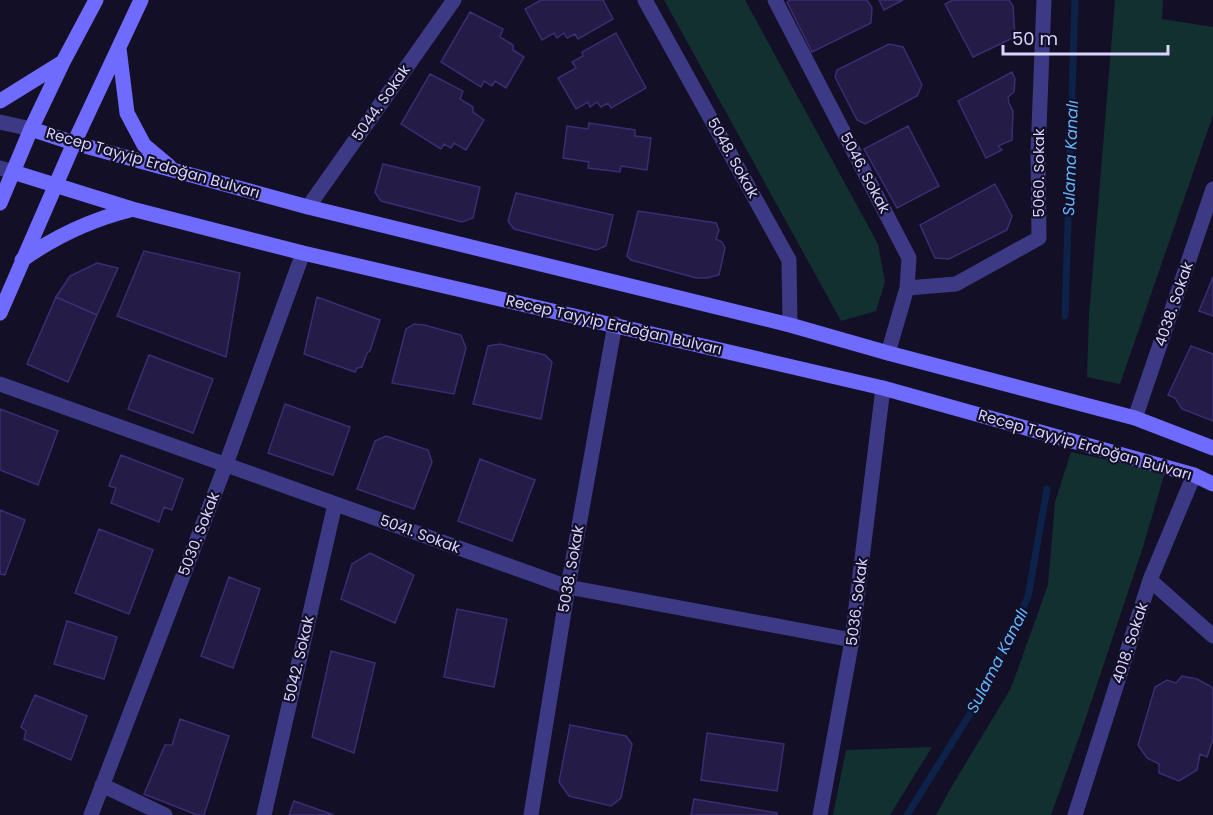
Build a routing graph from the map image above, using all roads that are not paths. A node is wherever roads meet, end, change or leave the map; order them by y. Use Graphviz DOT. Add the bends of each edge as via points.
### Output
graph roads {
  1 [pos="96,0"];
  2 [pos="141,0"];
  3 [pos="454,0"];
  4 [pos="645,0"];
  5 [pos="775,0"];
  6 [pos="1044,0"];
  7 [pos="119,48"];
  8 [pos="63,62"];
  9 [pos="0,101"];
  10 [pos="0,122"];
  11 [pos="31,129"];
  12 [pos="74,143"];
  13 [pos="7,170"];
  14 [pos="174,170"];
  15 [pos="55,186"];
  16 [pos="1213,189"];
  17 [pos="0,203"];
  18 [pos="308,207"];
  19 [pos="132,209"];
  20 [pos="303,253"];
  21 [pos="22,260"];
  22 [pos="907,288"];
  23 [pos="0,313"];
  24 [pos="615,324"];
  25 [pos="790,325"];
  26 [pos="888,353"];
  27 [pos="0,384"];
  28 [pos="883,388"];
  29 [pos="1135,418"];
  30 [pos="1213,448"];
  31 [pos="226,464"];
  32 [pos="1194,475"];
  33 [pos="1213,484"];
  34 [pos="335,504"];
  35 [pos="1150,580"];
  36 [pos="568,587"];
  37 [pos="1213,636"];
  38 [pos="852,640"];
  39 [pos="102,785"];
  40 [pos="91,815"];
  41 [pos="165,815"];
  42 [pos="264,815"];
  43 [pos="531,815"];
  44 [pos="820,815"];
  45 [pos="1075,815"];
  1 -- 8 [label="main road"];
  2 -- 7 [label="main road"];
  3 -- 18 [label="street, 5044. Sokak"];
  4 -- 25 [label="street, 5048. Sokak" via="789,260"];
  5 -- 22 [label="street, 5046. Sokak" via="909,258"];
  6 -- 22 [label="street, 5060. Sokak" via="1039,238 956,284"];
  7 -- 12 [label="main road"];
  7 -- 14 [label="main road" via="127,113 144,145"];
  8 -- 9 [label="main road"];
  8 -- 11 [label="main road"];
  10 -- 11 [label="street"];
  11 -- 12 [label="main road, Recep Tayyip Erdoğan Bulvarı"];
  11 -- 13 [label="main road"];
  12 -- 14 [label="main road, Recep Tayyip Erdoğan Bulvarı"];
  12 -- 15 [label="main road"];
  13 -- 15 [label="main road, Recep Tayyip Erdoğan Bulvarı"];
  13 -- 17 [label="main road"];
  14 -- 18 [label="main road, Recep Tayyip Erdoğan Bulvarı"];
  15 -- 19 [label="main road, Recep Tayyip Erdoğan Bulvarı"];
  15 -- 21 [label="main road"];
  16 -- 29 [label="street, 4038. Sokak"];
  18 -- 25 [label="main road, Recep Tayyip Erdoğan Bulvarı"];
  19 -- 20 [label="main road, Recep Tayyip Erdoğan Bulvarı"];
  19 -- 21 [label="main road" via="75,228"];
  20 -- 24 [label="main road, Recep Tayyip Erdoğan Bulvarı"];
  20 -- 31 [label="street, 5030. Sokak"];
  21 -- 23 [label="main road"];
  22 -- 26 [label="street, 5046. Sokak"];
  24 -- 28 [label="main road, Recep Tayyip Erdoğan Bulvarı"];
  24 -- 36 [label="street, 5038. Sokak"];
  25 -- 26 [label="main road, Recep Tayyip Erdoğan Bulvarı"];
  26 -- 29 [label="main road, Recep Tayyip Erdoğan Bulvarı"];
  27 -- 31 [label="street, 5041. Sokak"];
  28 -- 32 [label="main road, Recep Tayyip Erdoğan Bulvarı"];
  28 -- 38 [label="street, 5036. Sokak"];
  29 -- 30 [label="main road, Recep Tayyip Erdoğan Bulvarı"];
  31 -- 34 [label="street, 5041. Sokak"];
  31 -- 39 [label="street, 5030. Sokak"];
  32 -- 33 [label="main road, Recep Tayyip Erdoğan Bulvarı"];
  32 -- 35 [label="street, 4018. Sokak"];
  34 -- 36 [label="street, 5041. Sokak"];
  34 -- 42 [label="street, 5042. Sokak"];
  35 -- 37 [label="street"];
  35 -- 45 [label="street, 4018. Sokak"];
  36 -- 38 [label="street, 5041. Sokak"];
  36 -- 43 [label="street, 5038. Sokak"];
  38 -- 44 [label="street, 5036. Sokak"];
  39 -- 40 [label="street, 5030. Sokak"];
  39 -- 41 [label="street"];
}
